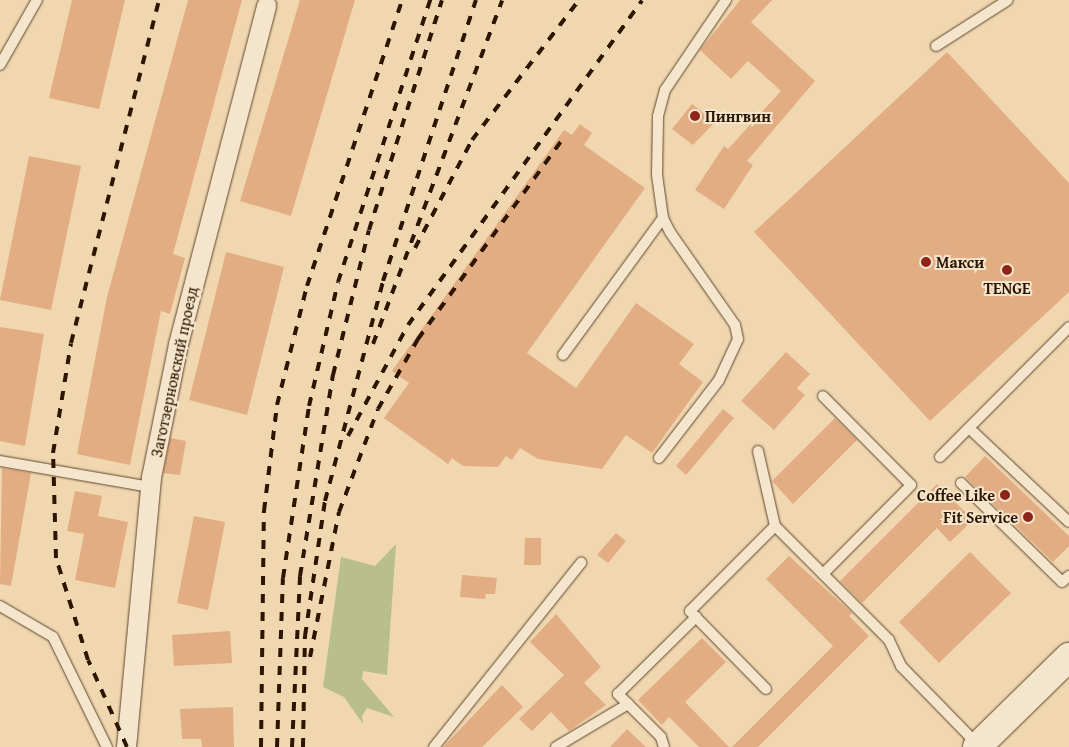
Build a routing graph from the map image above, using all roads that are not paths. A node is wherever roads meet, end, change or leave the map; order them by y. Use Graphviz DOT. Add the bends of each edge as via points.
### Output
graph roads {
  1 [pos="37,0"];
  2 [pos="726,0"];
  3 [pos="1008,0"];
  4 [pos="266,5"];
  5 [pos="936,46"];
  6 [pos="0,65"];
  7 [pos="663,218"];
  8 [pos="1069,327"];
  9 [pos="563,355"];
  10 [pos="824,396"];
  11 [pos="969,428"];
  12 [pos="758,451"];
  13 [pos="940,457"];
  14 [pos="659,458"];
  15 [pos="0,461"];
  16 [pos="961,483"];
  17 [pos="150,487"];
  18 [pos="1069,522"];
  19 [pos="775,526"];
  20 [pos="581,563"];
  21 [pos="823,574"];
  22 [pos="1069,576"];
  23 [pos="0,606"];
  24 [pos="696,617"];
  25 [pos="1069,657"];
  26 [pos="766,689"];
  27 [pos="628,704"];
  28 [pos="107,747"];
  29 [pos="126,747"];
  30 [pos="434,747"];
  31 [pos="556,747"];
  32 [pos="664,747"];
  33 [pos="978,747"];
  1 -- 6 [label="lane"];
  2 -- 7 [label="lane" via="670,79 662,100 657,157"];
  3 -- 5 [label="lane"];
  4 -- 17 [label="street, Заготзерновский проезд" via="178,344"];
  7 -- 9 [label="lane"];
  7 -- 14 [label="lane" via="736,325 738,339 719,380"];
  8 -- 11 [label="lane"];
  10 -- 21 [label="lane" via="911,485"];
  11 -- 13 [label="lane"];
  11 -- 18 [label="lane"];
  12 -- 19 [label="lane"];
  15 -- 17 [label="lane"];
  16 -- 22 [label="lane" via="1062,582"];
  17 -- 29 [label="street, Заготзерновский проезд"];
  19 -- 21 [label="lane"];
  19 -- 24 [label="lane" via="690,611"];
  20 -- 30 [label="lane"];
  21 -- 33 [label="lane" via="889,640 900,666"];
  23 -- 28 [label="lane" via="53,637"];
  24 -- 26 [label="lane"];
  24 -- 27 [label="lane" via="618,694"];
  25 -- 33 [label="main road"];
  27 -- 31 [label="lane"];
  27 -- 32 [label="lane"];
}
